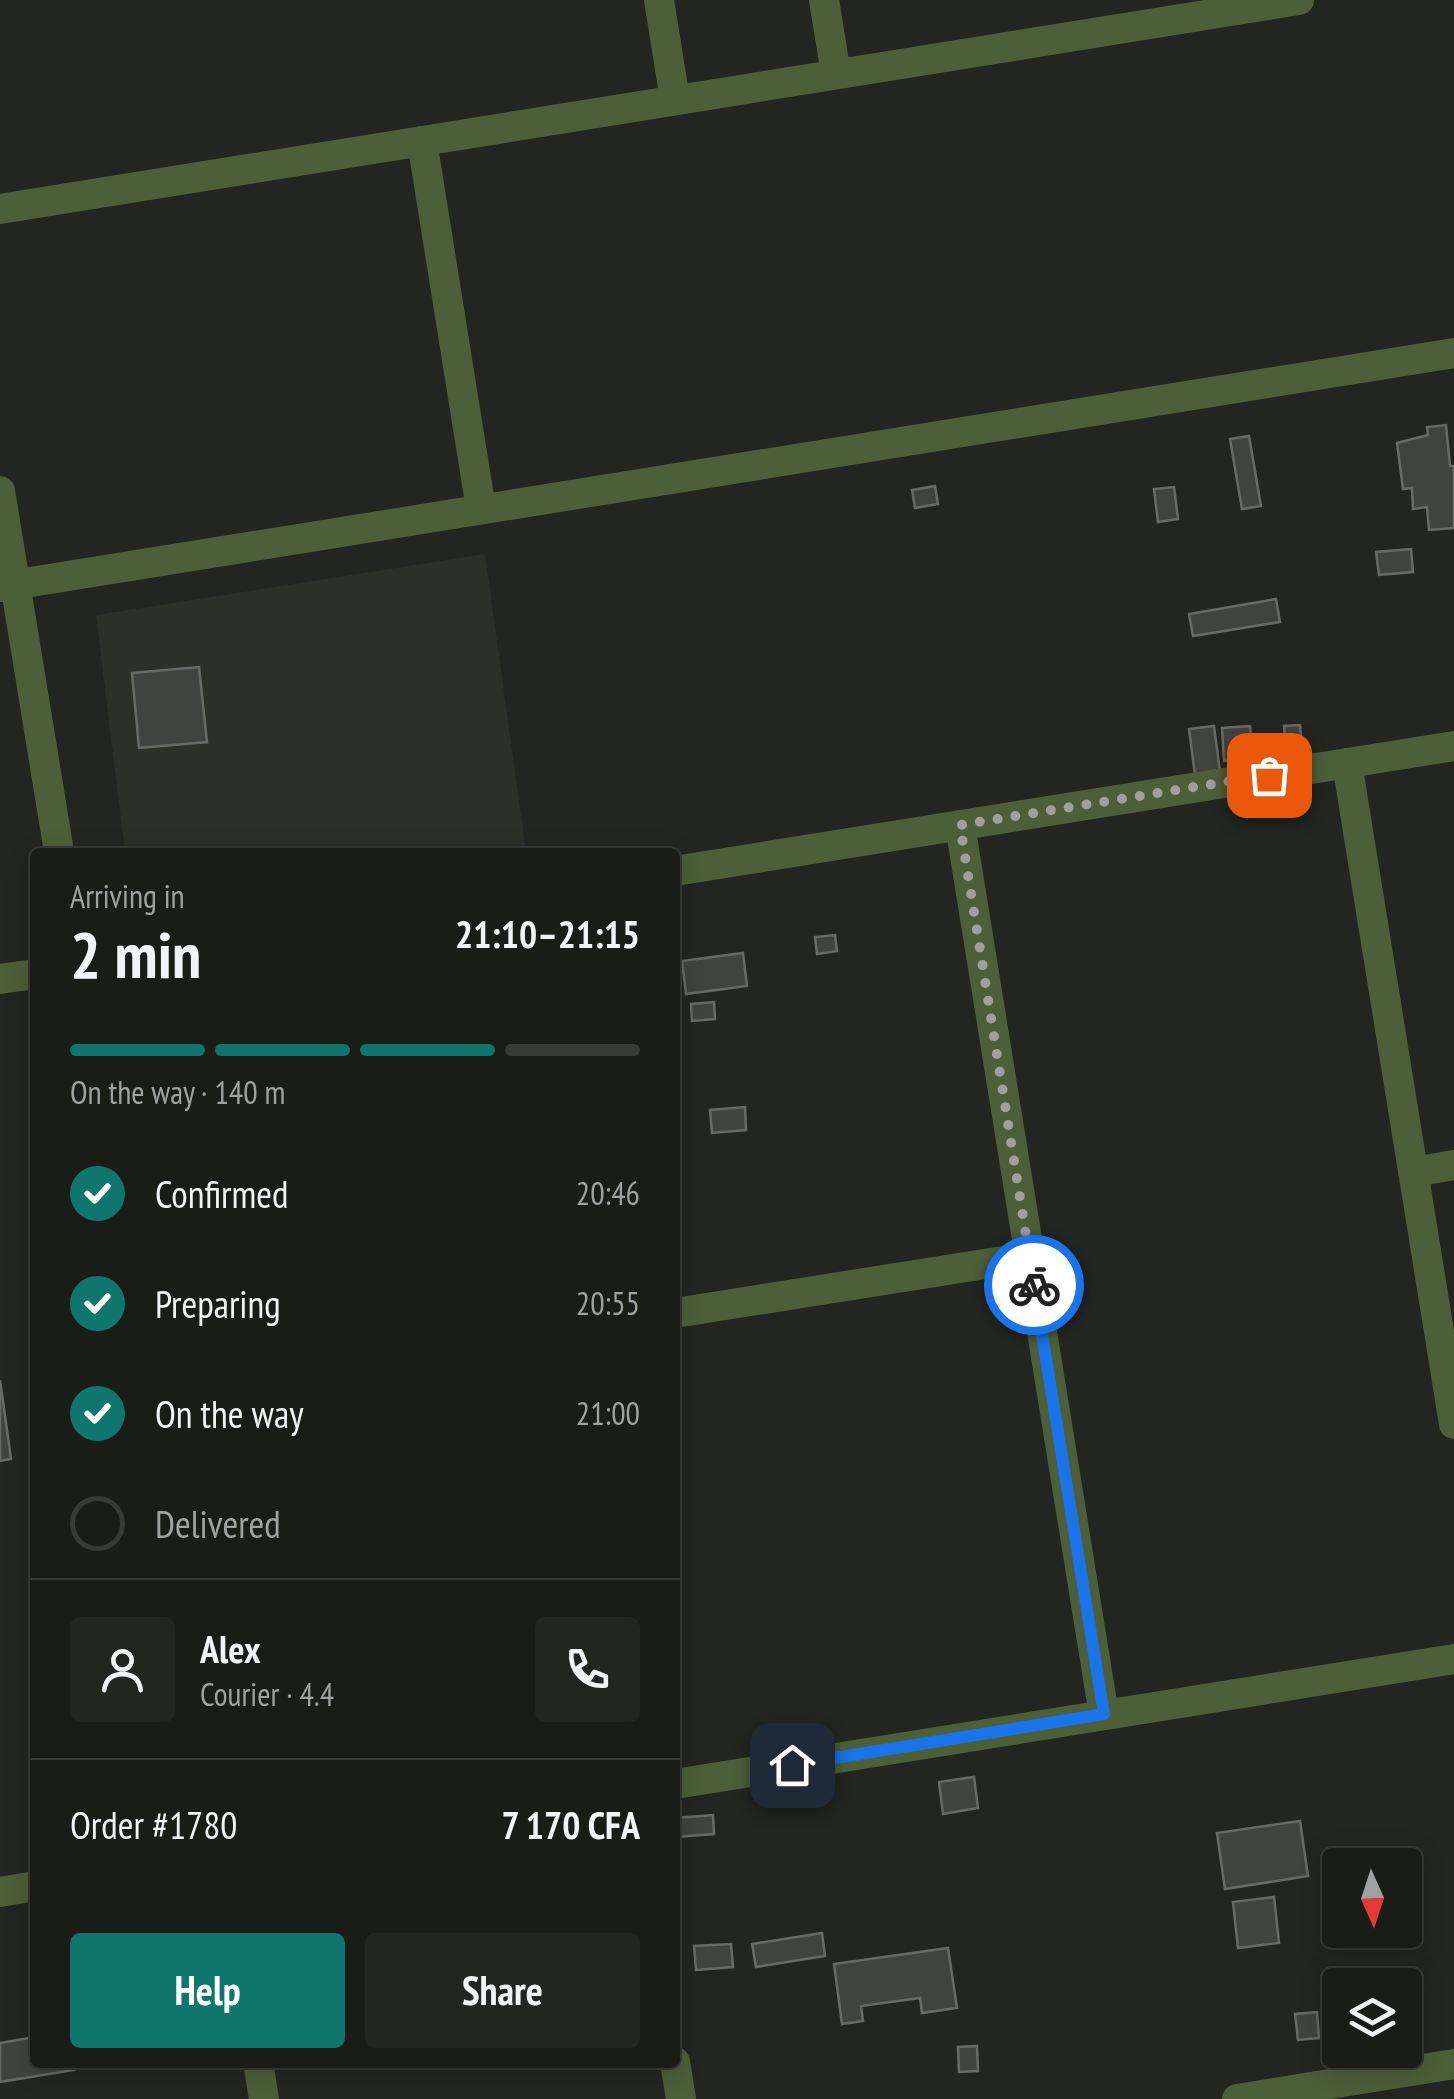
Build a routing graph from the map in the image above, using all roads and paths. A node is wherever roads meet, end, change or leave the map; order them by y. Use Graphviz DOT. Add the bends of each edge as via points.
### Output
graph roads {
  1 [pos="659,0"];
  2 [pos="824,0"];
  3 [pos="1299,0"];
  4 [pos="836,74"];
  5 [pos="675,100"];
  6 [pos="422,141"];
  7 [pos="0,209"];
  8 [pos="1454,353"];
  9 [pos="0,491"];
  10 [pos="481,510"];
  11 [pos="8,586"];
  12 [pos="1454,746"];
  13 [pos="1347,763"];
  14 [pos="960,825"];
  15 [pos="59,848"];
  16 [pos="680,869"];
  17 [pos="30,975"];
  18 [pos="0,979"];
  19 [pos="1454,1166"];
  20 [pos="1413,1172"];
  21 [pos="1030,1256"];
  22 [pos="680,1313"];
  23 [pos="1454,1424"];
  24 [pos="1454,1658"];
  25 [pos="1104,1714"];
  26 [pos="680,1783"];
  27 [pos="30,1887"];
  28 [pos="0,1892"];
  29 [pos="1454,2064"];
  30 [pos="259,2068"];
  31 [pos="676,2068"];
  32 [pos="264,2099"];
  33 [pos="681,2099"];
  34 [pos="1237,2099"];
  1 -- 5 [label="street"];
  2 -- 4 [label="street"];
  3 -- 4 [label="street"];
  4 -- 5 [label="street"];
  5 -- 6 [label="street"];
  6 -- 7 [label="street"];
  6 -- 10 [label="street"];
  8 -- 10 [label="street"];
  9 -- 11 [label="street"];
  10 -- 11 [label="street"];
  11 -- 15 [label="street"];
  12 -- 13 [label="street"];
  13 -- 14 [label="street"];
  13 -- 20 [label="street"];
  14 -- 16 [label="street"];
  14 -- 21 [label="street"];
  17 -- 18 [label="street"];
  19 -- 20 [label="street"];
  20 -- 23 [label="street"];
  21 -- 22 [label="street"];
  21 -- 25 [label="street"];
  24 -- 25 [label="street"];
  25 -- 26 [label="street"];
  27 -- 28 [label="street"];
  29 -- 34 [label="street"];
  30 -- 32 [label="street"];
  31 -- 33 [label="street"];
}
